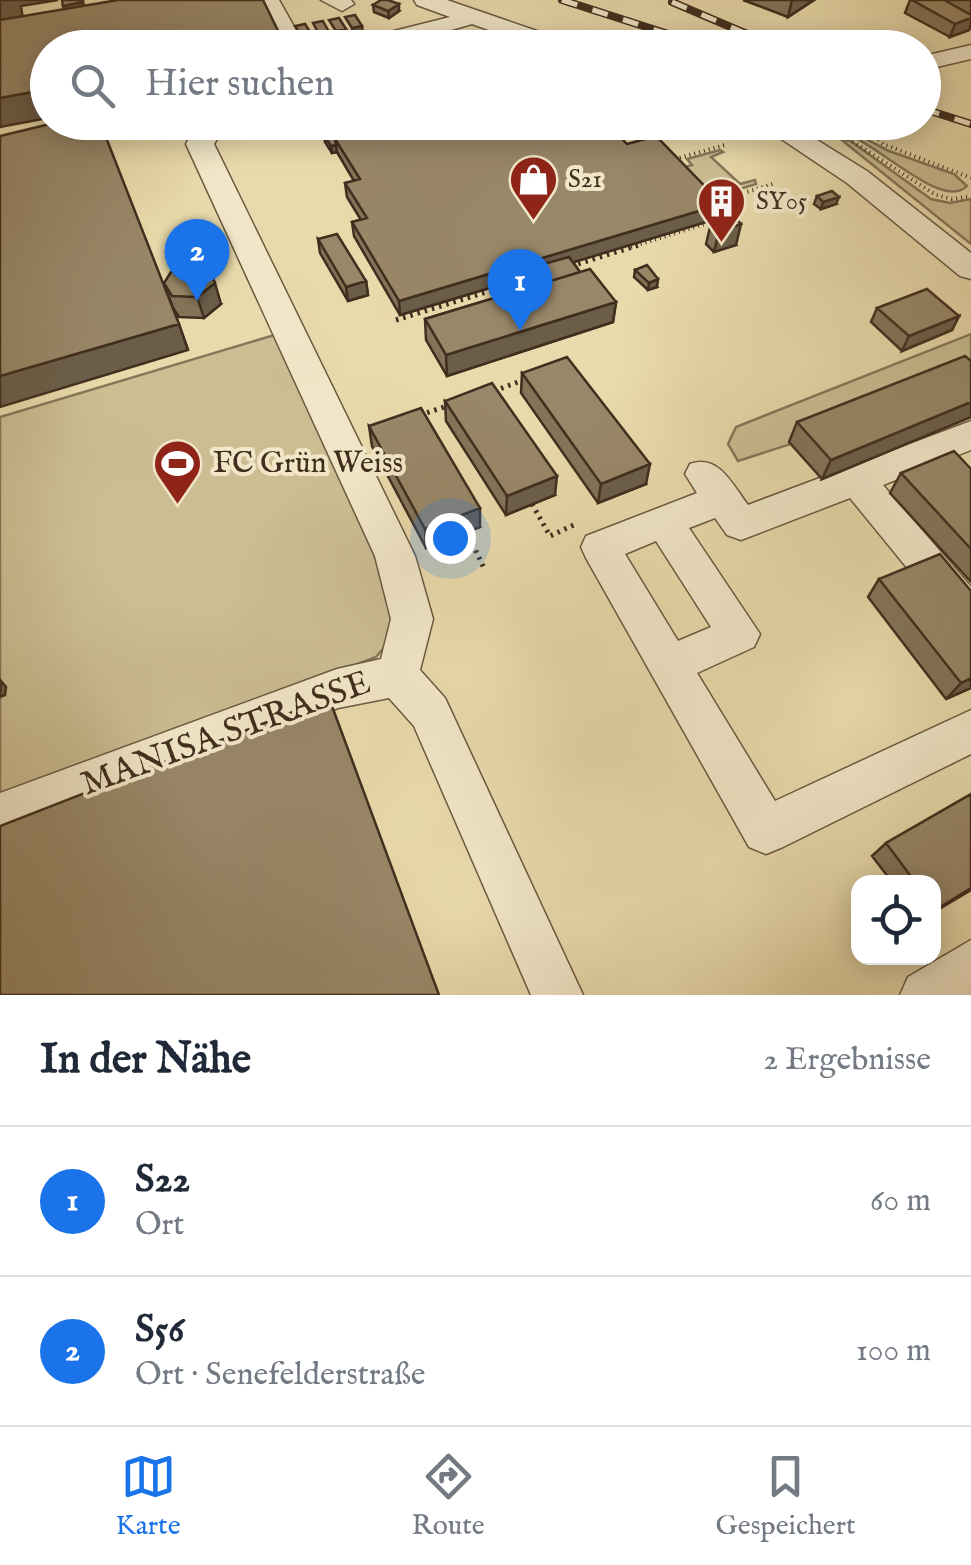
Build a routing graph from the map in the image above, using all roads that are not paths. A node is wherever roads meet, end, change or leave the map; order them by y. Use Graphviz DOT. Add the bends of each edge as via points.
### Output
graph roads {
  1 [pos="268,0"];
  2 [pos="424,0"];
  3 [pos="471,16"];
  4 [pos="506,29"];
  5 [pos="284,30"];
  6 [pos="434,30"];
  7 [pos="509,30"];
  8 [pos="971,52"];
  9 [pos="941,59"];
  10 [pos="201,140"];
  11 [pos="825,140"];
  12 [pos="971,269"];
  13 [pos="971,435"];
  14 [pos="857,480"];
  15 [pos="664,522"];
  16 [pos="971,616"];
  17 [pos="669,665"];
  18 [pos="397,677"];
  19 [pos="971,731"];
  20 [pos="0,816"];
  21 [pos="971,966"];
  22 [pos="557,995"];
  23 [pos="926,995"];
  1 -- 5 [label="street"];
  2 -- 3 [label="street"];
  3 -- 4 [label="street"];
  3 -- 6 [label="street"];
  4 -- 7 [label="street"];
  8 -- 9 [label="street"];
  10 -- 18 [label="street" via="395,556 412,619"];
  11 -- 12 [label="street"];
  13 -- 14 [label="street"];
  14 -- 15 [label="street" via="741,524 712,486"];
  14 -- 16 [label="street"];
  15 -- 17 [label="street" via="600,548"];
  15 -- 17 [label="street" via="739,634"];
  17 -- 19 [label="street" via="766,830"];
  18 -- 20 [label="street, MANISA STRASSE" via="337,689"];
  18 -- 22 [label="street, MANISA STRASSE" via="430,712"];
  21 -- 23 [label="street"];
}
